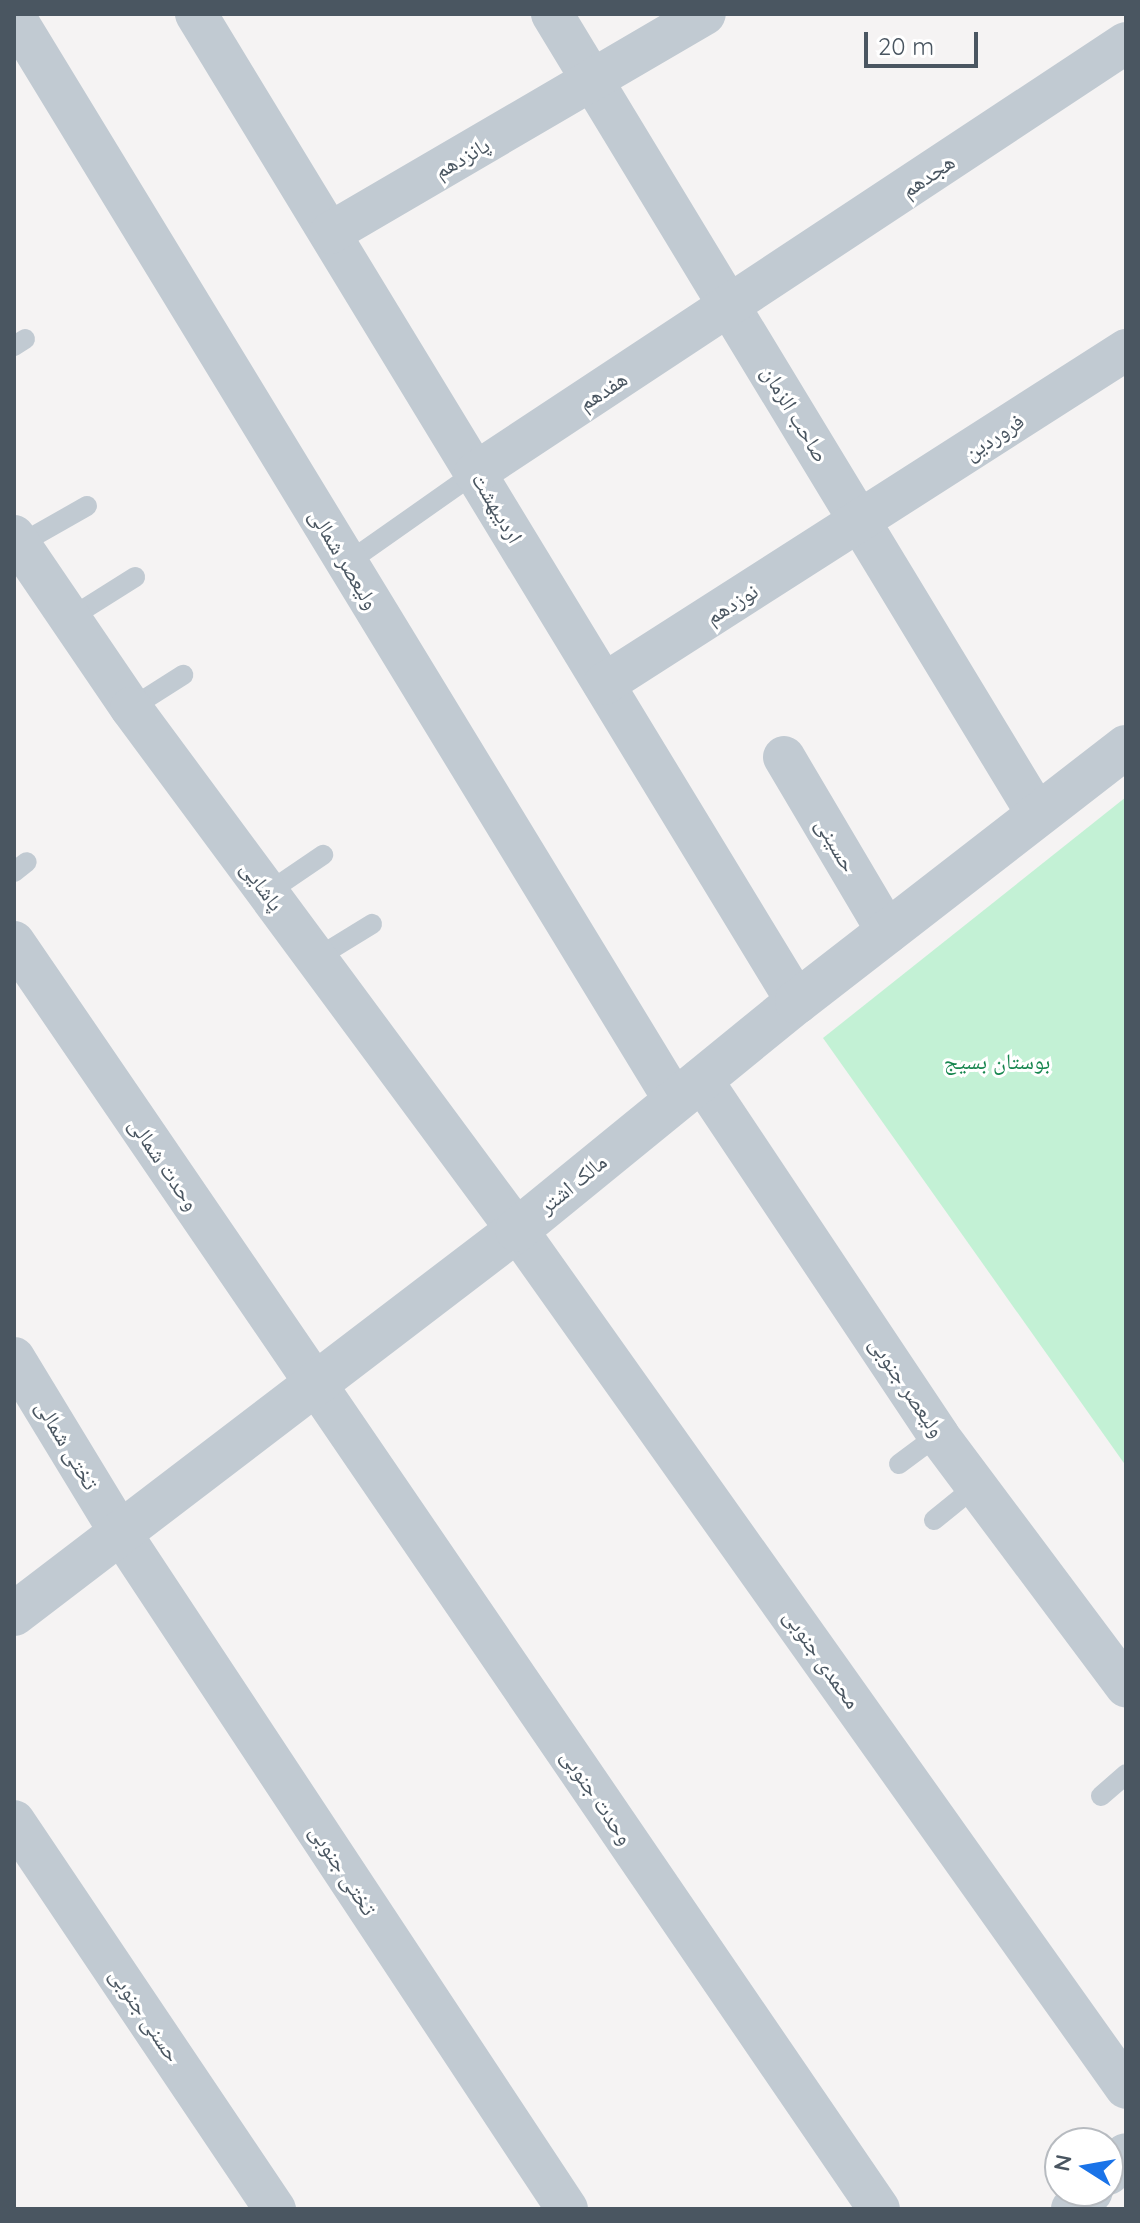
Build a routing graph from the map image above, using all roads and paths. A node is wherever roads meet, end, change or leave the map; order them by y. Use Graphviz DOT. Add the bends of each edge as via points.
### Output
graph roads {
  1 [pos="552,14"];
  2 [pos="705,14"];
  3 [pos="198,15"];
  4 [pos="14,16"];
  5 [pos="1126,43"];
  6 [pos="594,82"];
  7 [pos="330,233"];
  8 [pos="730,308"];
  9 [pos="1126,350"];
  10 [pos="475,473"];
  11 [pos="87,506"];
  12 [pos="861,523"];
  13 [pos="17,540"];
  14 [pos="347,563"];
  15 [pos="135,577"];
  16 [pos="70,618"];
  17 [pos="183,675"];
  18 [pos="604,684"];
  19 [pos="131,708"];
  20 [pos="1126,747"];
  21 [pos="784,757"];
  22 [pos="1037,814"];
  23 [pos="323,855"];
  24 [pos="267,893"];
  25 [pos="372,924"];
  26 [pos="888,933"];
  27 [pos="14,942"];
  28 [pos="315,959"];
  29 [pos="797,1002"];
  30 [pos="688,1090"];
  31 [pos="517,1230"];
  32 [pos="14,1358"];
  33 [pos="315,1385"];
  34 [pos="938,1435"];
  35 [pos="899,1464"];
  36 [pos="976,1486"];
  37 [pos="934,1520"];
  38 [pos="120,1532"];
  39 [pos="14,1614"];
  40 [pos="1126,1686"];
  41 [pos="1126,1774"];
  42 [pos="1101,1796"];
  43 [pos="14,1821"];
  44 [pos="1126,2088"];
  45 [pos="275,2209"];
  46 [pos="567,2209"];
  47 [pos="879,2209"];
  1 -- 6 [label="street, صاحب الزمان"];
  2 -- 6 [label="street, پانزدهم"];
  3 -- 7 [label="street, اردیبهشت"];
  4 -- 14 [label="street, ولیعصر شمالی"];
  5 -- 8 [label="street, هجدهم"];
  6 -- 7 [label="street, پانزدهم"];
  6 -- 8 [label="street, صاحب الزمان"];
  7 -- 10 [label="street, اردیبهشت"];
  8 -- 10 [label="street, هفدهم"];
  8 -- 12 [label="street, صاحب الزمان"];
  9 -- 12 [label="street, فروردین"];
  10 -- 14 [label="lane"];
  10 -- 18 [label="street, اردیبهشت"];
  11 -- 13 [label="lane"];
  12 -- 18 [label="street, نوزدهم"];
  12 -- 22 [label="street, صاحب الزمان"];
  13 -- 16 [label="street, پاشایی"];
  14 -- 30 [label="street, ولیعصر شمالی"];
  15 -- 16 [label="lane"];
  16 -- 19 [label="street, پاشایی"];
  17 -- 19 [label="lane"];
  18 -- 29 [label="street, اردیبهشت"];
  19 -- 24 [label="street, پاشایی"];
  20 -- 22 [label="street, مالک اشتر"];
  21 -- 26 [label="street, حسینی"];
  22 -- 26 [label="street, مالک اشتر"];
  23 -- 24 [label="lane"];
  24 -- 28 [label="street, پاشایی"];
  25 -- 28 [label="lane"];
  26 -- 29 [label="street, مالک اشتر"];
  27 -- 33 [label="street, وحدت شمالی"];
  28 -- 31 [label="street, پاشایی"];
  29 -- 30 [label="street, مالک اشتر"];
  30 -- 31 [label="street, مالک اشتر"];
  30 -- 34 [label="street, ولیعصر جنوبی"];
  31 -- 33 [label="street, مالک اشتر"];
  31 -- 44 [label="street, محمدی جنوبی"];
  32 -- 38 [label="street, تختی شمالی"];
  33 -- 38 [label="street, مالک اشتر"];
  33 -- 47 [label="street, وحدت جنوبی"];
  34 -- 35 [label="lane"];
  34 -- 36 [label="street, ولیعصر جنوبی"];
  36 -- 37 [label="lane"];
  36 -- 40 [label="street, ولیعصر جنوبی"];
  38 -- 39 [label="street, مالک اشتر"];
  38 -- 46 [label="street, تختی جنوبی"];
  41 -- 42 [label="lane"];
  43 -- 45 [label="street, حسنی جنوبی"];
}
